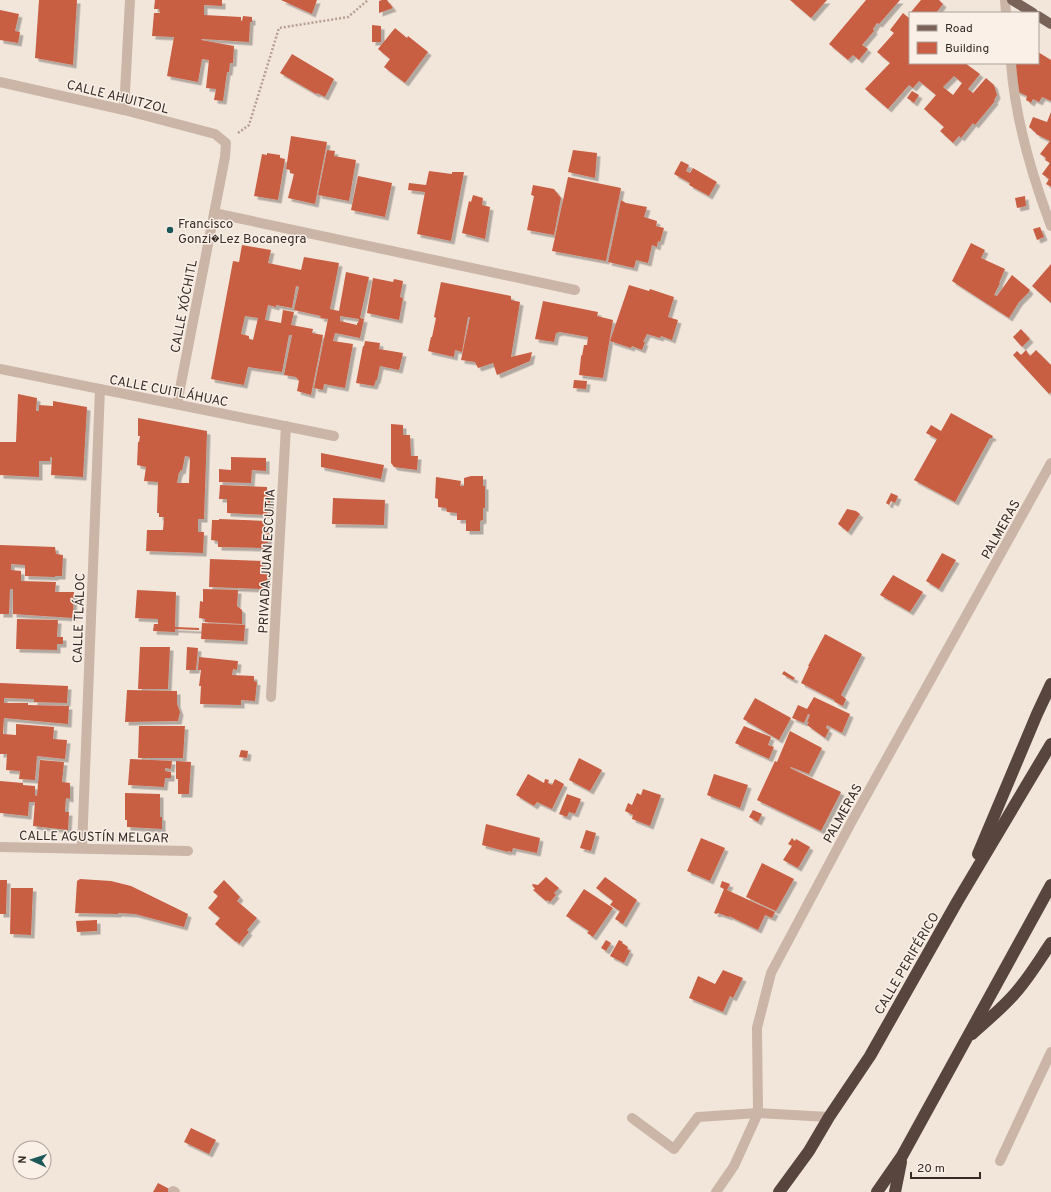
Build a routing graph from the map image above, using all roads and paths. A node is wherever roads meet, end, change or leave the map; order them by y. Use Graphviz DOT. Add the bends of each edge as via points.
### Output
graph roads {
  1 [pos="130,0"];
  2 [pos="368,0"];
  3 [pos="1005,0"];
  4 [pos="1012,0"];
  5 [pos="1006,12"];
  6 [pos="1031,12"];
  7 [pos="1039,17"];
  8 [pos="1051,24"];
  9 [pos="1011,64"];
  10 [pos="0,82"];
  11 [pos="124,110"];
  12 [pos="226,143"];
  13 [pos="214,213"];
  14 [pos="1051,226"];
  15 [pos="575,290"];
  16 [pos="0,369"];
  17 [pos="100,389"];
  18 [pos="177,404"];
  19 [pos="286,426"];
  20 [pos="334,436"];
  21 [pos="1051,463"];
  22 [pos="1051,684"];
  23 [pos="271,697"];
  24 [pos="1051,744"];
  25 [pos="0,847"];
  26 [pos="82,848"];
  27 [pos="188,851"];
  28 [pos="1051,886"];
  29 [pos="957,902"];
  30 [pos="1051,943"];
  31 [pos="965,1040"];
  32 [pos="1051,1052"];
  33 [pos="758,1113"];
  34 [pos="829,1117"];
  35 [pos="632,1118"];
  36 [pos="902,1156"];
  37 [pos="1000,1161"];
  38 [pos="716,1192"];
  39 [pos="779,1192"];
  40 [pos="877,1192"];
  41 [pos="895,1192"];
  1 -- 11 [label="street"];
  2 -- 12 [label="path" via="348,17 279,28 249,125"];
  3 -- 5 [label="street"];
  4 -- 6 [label="main road"];
  7 -- 8 [label="main road"];
  9 -- 14 [label="street" via="1019,119"];
  10 -- 11 [label="street, CALLE AHUITZOL"];
  11 -- 12 [label="street, CALLE AHUITZOL" via="215,134"];
  12 -- 13 [label="street, CALLE XÓCHITL"];
  13 -- 15 [label="street"];
  13 -- 18 [label="street, CALLE XÓCHITL"];
  16 -- 17 [label="street, CALLE CUITLÁHUAC"];
  17 -- 18 [label="street, CALLE CUITLÁHUAC"];
  17 -- 26 [label="street, CALLE TLÁLOC"];
  18 -- 19 [label="street, CALLE CUITLÁHUAC"];
  19 -- 20 [label="street, CALLE CUITLÁHUAC"];
  19 -- 23 [label="street, PRIVADA JUAN ESCUTIA"];
  21 -- 33 [label="street, PALMERAS" via="852,821 771,973 756,1028"];
  22 -- 29 [label="highway"];
  24 -- 29 [label="highway, CALLE PERIFÉRICO"];
  25 -- 26 [label="street, CALLE AGUSTÍN MELGAR"];
  26 -- 27 [label="street, CALLE AGUSTÍN MELGAR"];
  28 -- 31 [label="highway"];
  29 -- 34 [label="highway, CALLE PERIFÉRICO" via="870,1056"];
  30 -- 31 [label="highway" via="1017,992"];
  31 -- 36 [label="highway"];
  32 -- 37 [label="street"];
  33 -- 34 [label="street"];
  33 -- 35 [label="street" via="698,1117 674,1149"];
  33 -- 38 [label="street, PALMERAS" via="734,1166"];
  34 -- 39 [label="highway, CALLE PERIFÉRICO" via="809,1151"];
  36 -- 40 [label="highway"];
  36 -- 41 [label="highway"];
}
